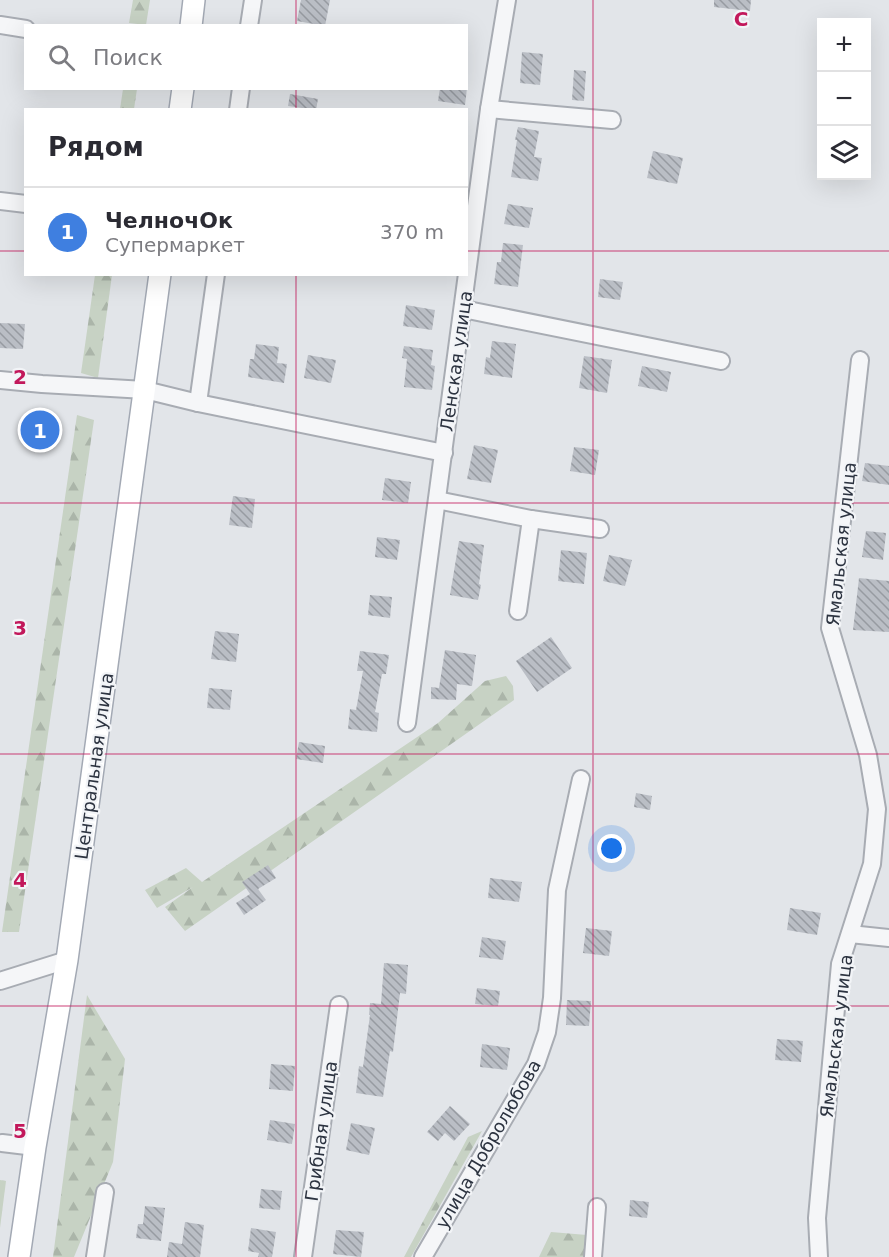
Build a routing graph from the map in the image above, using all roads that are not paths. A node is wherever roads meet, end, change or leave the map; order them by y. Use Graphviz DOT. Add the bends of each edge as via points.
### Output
graph roads {
  1 [pos="194,0"];
  2 [pos="253,0"];
  3 [pos="507,0"];
  4 [pos="191,24"];
  5 [pos="249,24"];
  6 [pos="0,25"];
  7 [pos="24,29"];
  8 [pos="183,90"];
  9 [pos="241,90"];
  10 [pos="180,108"];
  11 [pos="238,108"];
  12 [pos="489,109"];
  13 [pos="612,120"];
  14 [pos="0,201"];
  15 [pos="24,204"];
  16 [pos="468,271"];
  17 [pos="160,276"];
  18 [pos="216,276"];
  19 [pos="467,276"];
  20 [pos="463,309"];
  21 [pos="861,360"];
  22 [pos="721,361"];
  23 [pos="0,380"];
  24 [pos="145,390"];
  25 [pos="198,403"];
  26 [pos="444,453"];
  27 [pos="437,500"];
  28 [pos="531,519"];
  29 [pos="600,529"];
  30 [pos="518,611"];
  31 [pos="407,723"];
  32 [pos="581,779"];
  33 [pos="850,934"];
  34 [pos="889,939"];
  35 [pos="68,960"];
  36 [pos="0,981"];
  37 [pos="339,1005"];
  38 [pos="2,1143"];
  39 [pos="35,1147"];
  40 [pos="105,1192"];
  41 [pos="597,1207"];
  42 [pos="19,1257"];
  43 [pos="94,1257"];
  44 [pos="303,1257"];
  45 [pos="423,1257"];
  46 [pos="593,1257"];
  47 [pos="819,1257"];
  1 -- 4 [label="main road"];
  2 -- 5 [label="street"];
  3 -- 12 [label="street, Ленская улица"];
  6 -- 7 [label="street"];
  8 -- 10 [label="main road"];
  9 -- 11 [label="street"];
  12 -- 13 [label="street"];
  12 -- 16 [label="street, Ленская улица"];
  14 -- 15 [label="street"];
  17 -- 24 [label="main road, Центральная улица"];
  18 -- 25 [label="street"];
  19 -- 20 [label="street, Ленская улица"];
  20 -- 22 [label="street"];
  20 -- 26 [label="street, Ленская улица"];
  21 -- 33 [label="street, Ямальская улица" via="830,628 868,755 877,810 872,864"];
  23 -- 24 [label="street"];
  24 -- 25 [label="street"];
  24 -- 35 [label="main road, Центральная улица"];
  25 -- 26 [label="street"];
  26 -- 27 [label="street, Ленская улица"];
  27 -- 28 [label="street"];
  27 -- 31 [label="street, Ленская улица"];
  28 -- 29 [label="street"];
  28 -- 30 [label="street"];
  32 -- 45 [label="street, улица Добролюбова" via="557,890 547,1032 536,1064"];
  33 -- 34 [label="street"];
  33 -- 47 [label="street, Ямальская улица" via="840,964 817,1218"];
  35 -- 36 [label="street"];
  35 -- 39 [label="main road, Центральная улица"];
  37 -- 44 [label="street, Грибная улица"];
  38 -- 39 [label="street"];
  39 -- 42 [label="main road, Центральная улица"];
  40 -- 43 [label="street"];
  41 -- 46 [label="street"];
}
